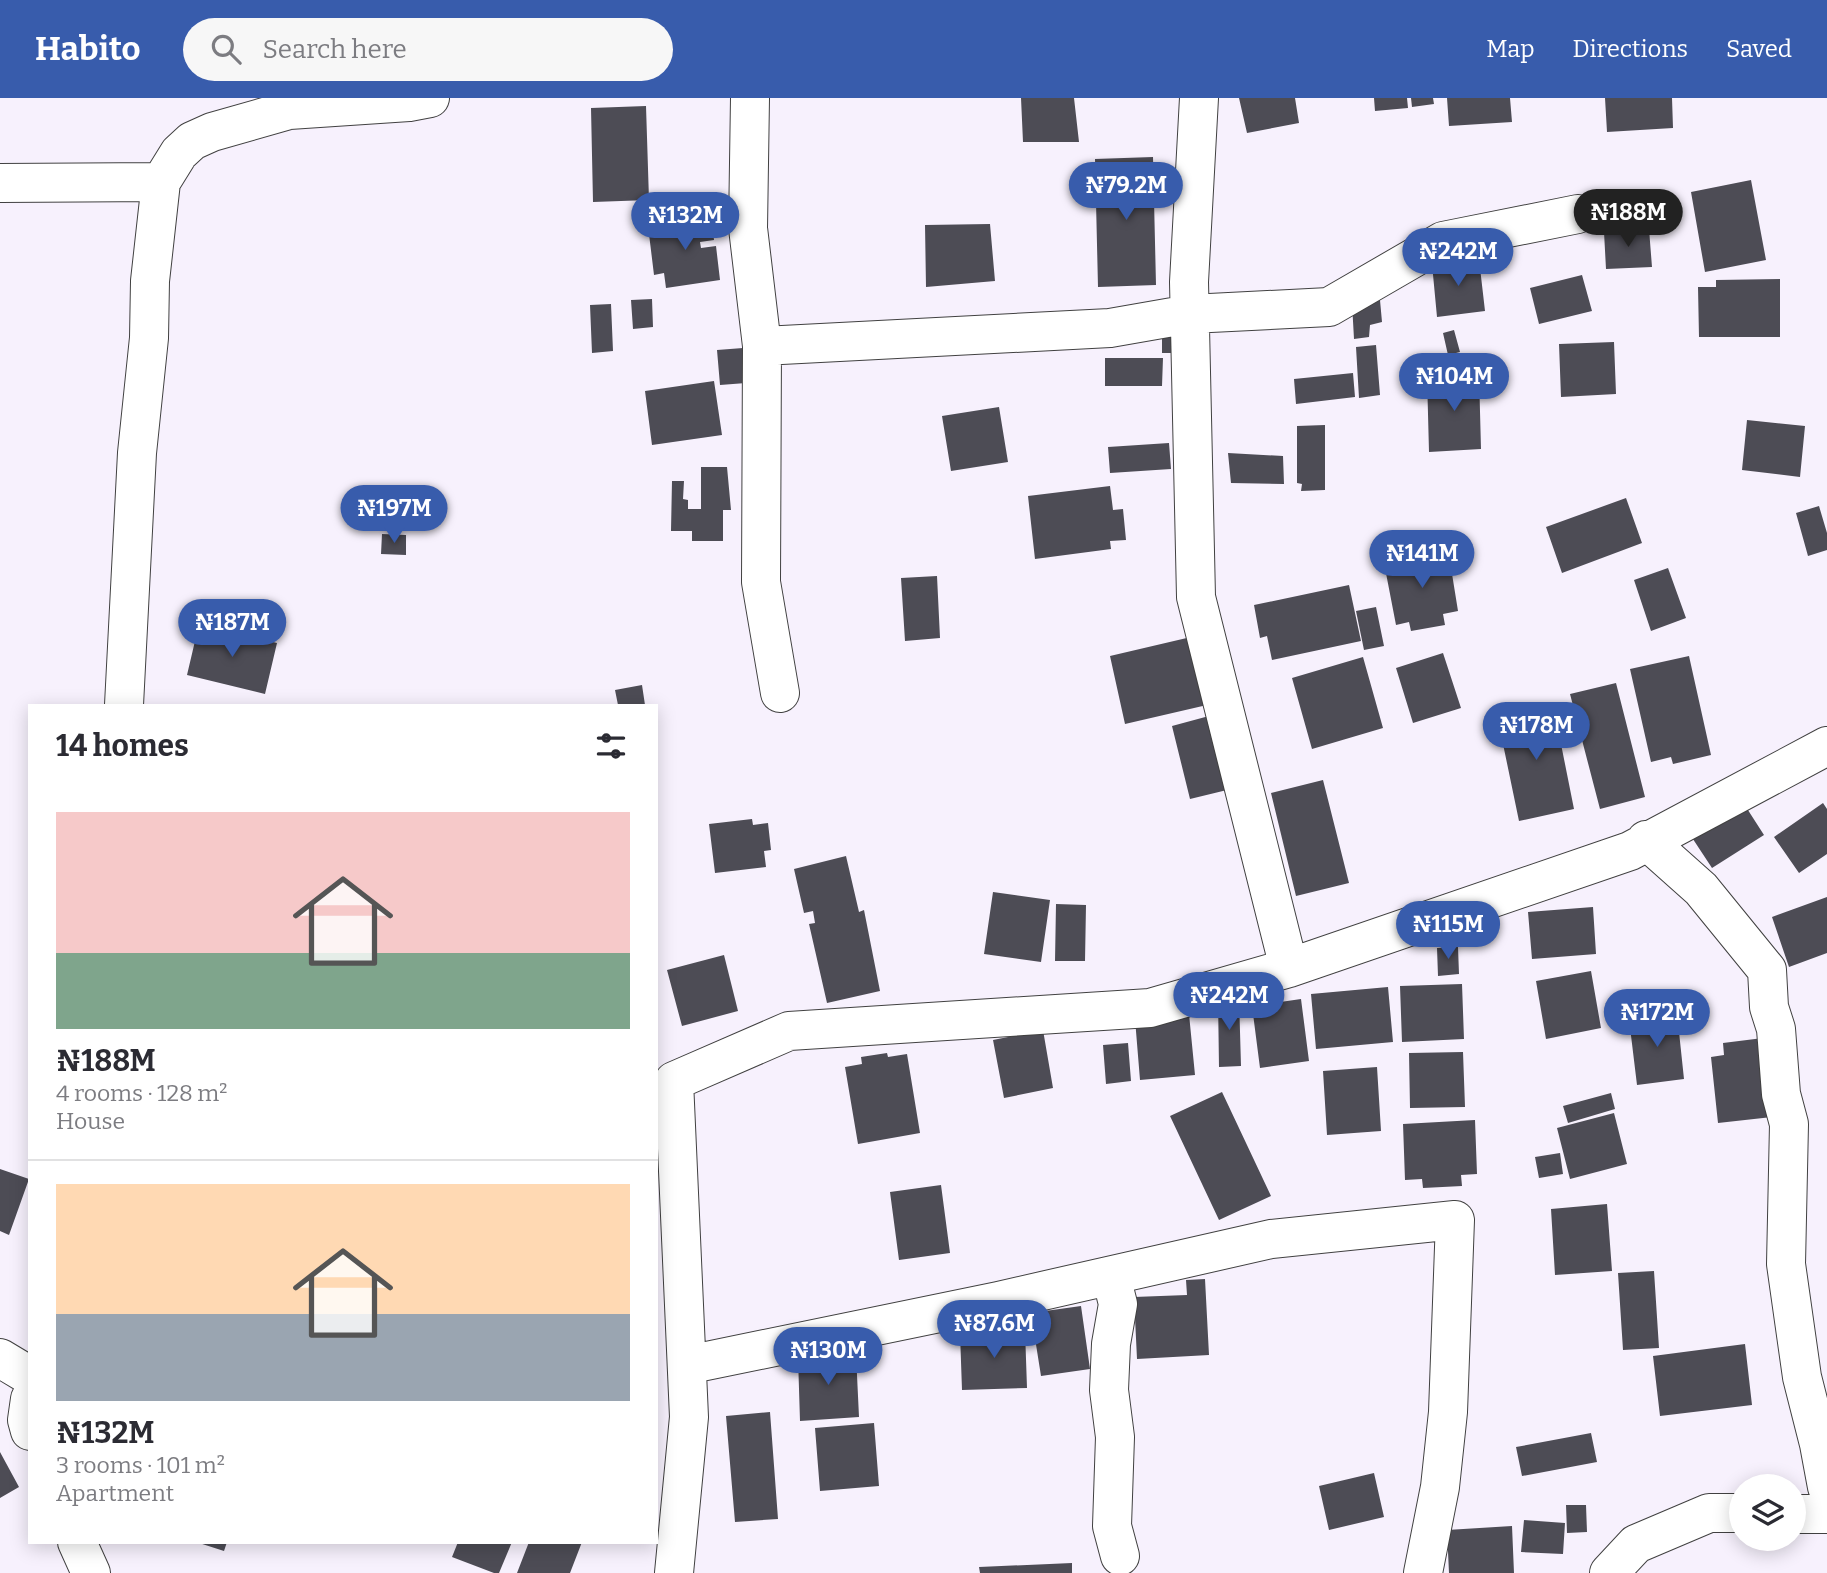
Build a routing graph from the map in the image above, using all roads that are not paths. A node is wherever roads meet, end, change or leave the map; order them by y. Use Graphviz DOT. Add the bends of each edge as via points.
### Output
graph roads {
  1 [pos="430,98"];
  2 [pos="750,98"];
  3 [pos="1199,98"];
  4 [pos="287,104"];
  5 [pos="162,182"];
  6 [pos="0,183"];
  7 [pos="1578,214"];
  8 [pos="1189,314"];
  9 [pos="762,346"];
  10 [pos="780,693"];
  11 [pos="124,704"];
  12 [pos="1827,746"];
  13 [pos="1646,840"];
  14 [pos="1289,968"];
  15 [pos="1111,1276"];
  16 [pos="0,1358"];
  17 [pos="687,1365"];
  18 [pos="28,1375"];
  19 [pos="1827,1487"];
  20 [pos="1729,1513"];
  21 [pos="1806,1514"];
  22 [pos="1827,1514"];
  23 [pos="77,1544"];
  24 [pos="1120,1556"];
  25 [pos="91,1573"];
  26 [pos="674,1573"];
  27 [pos="1423,1573"];
  28 [pos="1609,1573"];
  1 -- 4 [label="street"];
  2 -- 9 [label="street" via="748,228"];
  3 -- 8 [label="street"];
  4 -- 5 [label="street" via="192,141 178,153"];
  5 -- 6 [label="street"];
  5 -- 11 [label="street" via="137,453"];
  7 -- 8 [label="street" via="1443,241 1329,307"];
  8 -- 9 [label="street" via="1110,328"];
  8 -- 14 [label="street" via="1196,597"];
  9 -- 10 [label="street" via="761,582"];
  12 -- 13 [label="street"];
  13 -- 14 [label="street" via="1630,851"];
  13 -- 19 [label="street" via="1701,890 1767,970 1781,1094 1789,1124 1786,1264 1802,1377"];
  14 -- 17 [label="street" via="1150,1009 789,1031 674,1081"];
  15 -- 17 [label="street"];
  15 -- 24 [label="street" via="1118,1304 1109,1390 1115,1437 1112,1526"];
  15 -- 27 [label="street" via="1271,1239 1455,1220 1448,1412 1440,1487"];
  16 -- 18 [label="street"];
  17 -- 26 [label="street" via="689,1417"];
  20 -- 28 [label="street" via="1709,1513 1636,1544"];
  21 -- 22 [label="street"];
  23 -- 25 [label="street"];
}
